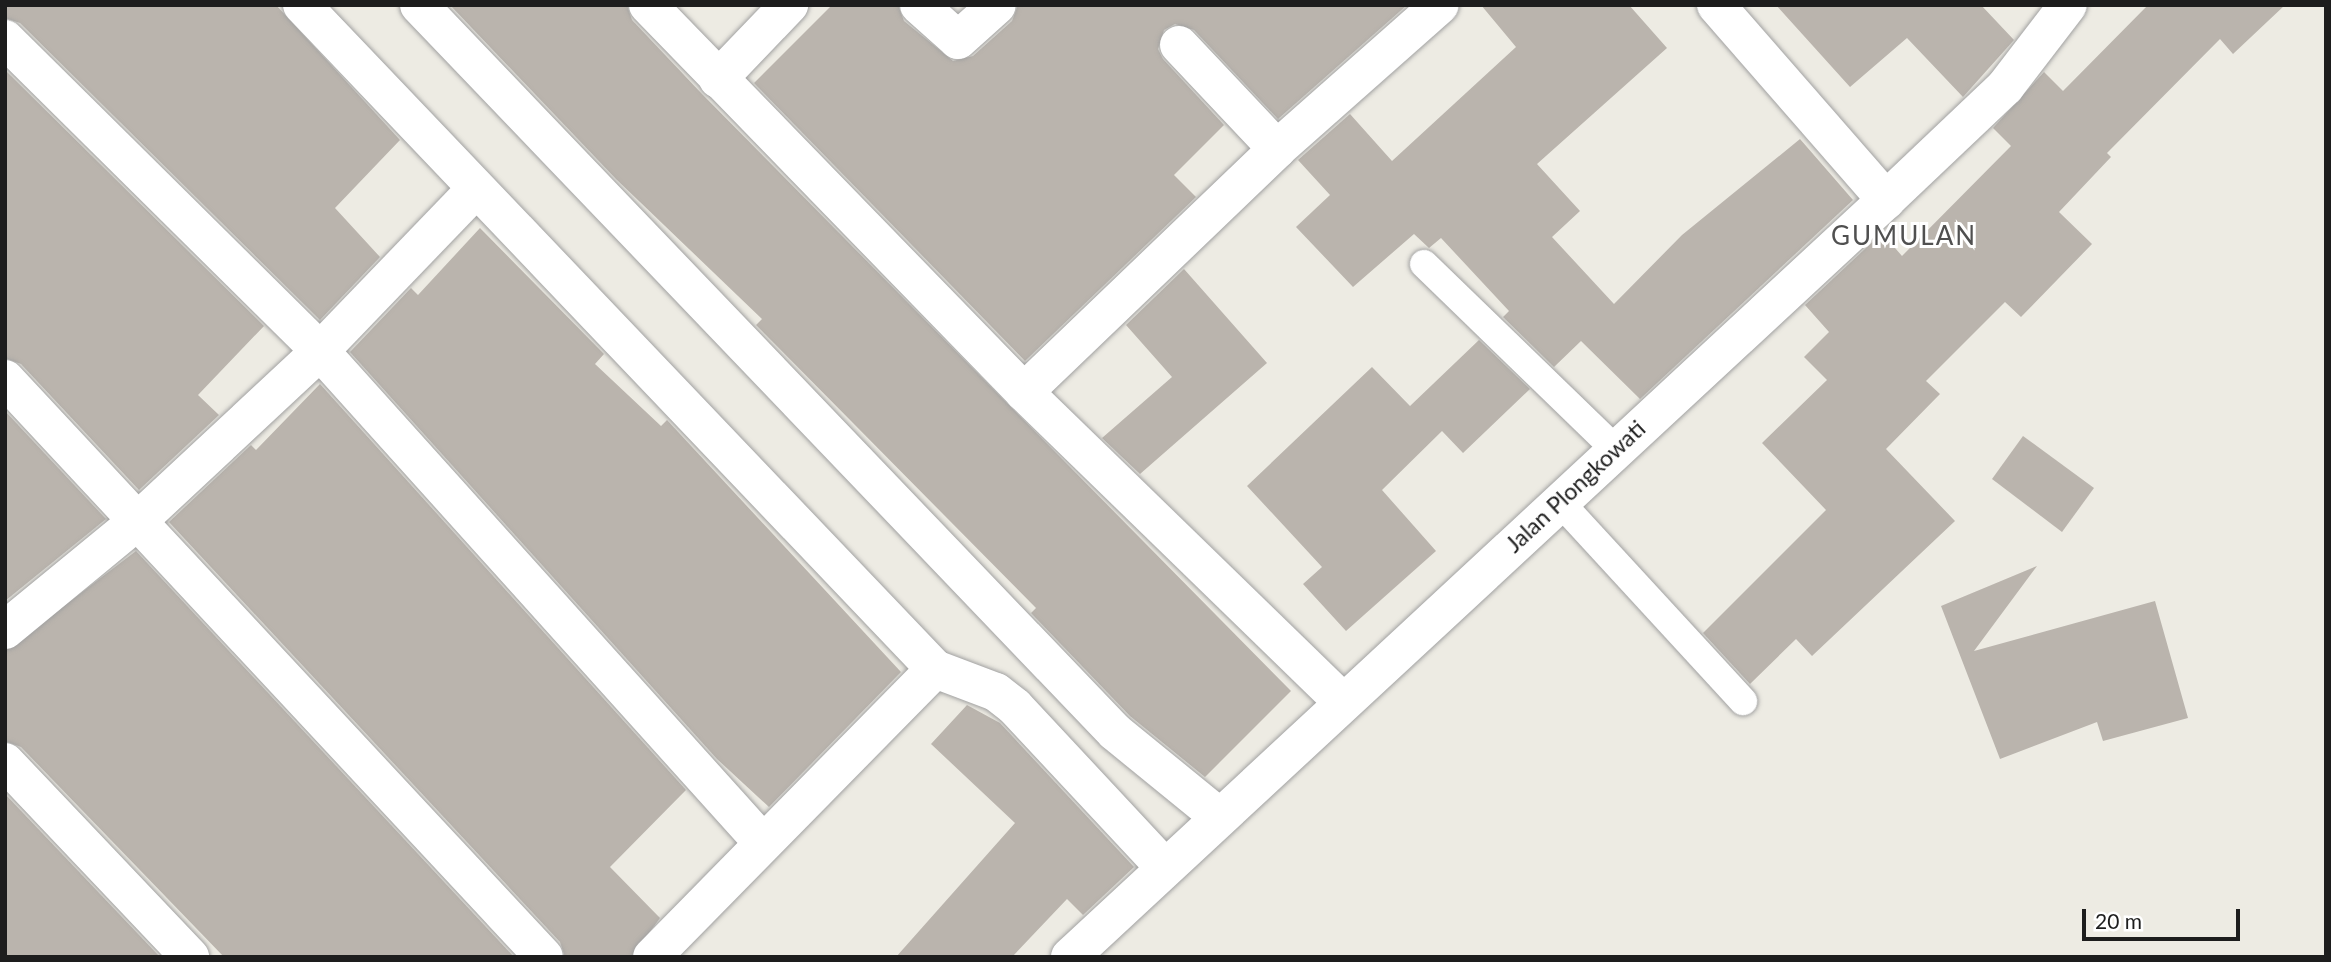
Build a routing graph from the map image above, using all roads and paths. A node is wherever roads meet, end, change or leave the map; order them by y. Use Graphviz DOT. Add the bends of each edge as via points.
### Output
graph roads {
  1 [pos="302,5"];
  2 [pos="419,5"];
  3 [pos="648,5"];
  4 [pos="789,5"];
  5 [pos="919,5"];
  6 [pos="997,5"];
  7 [pos="1440,5"];
  8 [pos="1716,5"];
  9 [pos="2068,5"];
  10 [pos="5,39"];
  11 [pos="1179,45"];
  12 [pos="718,79"];
  13 [pos="1277,149"];
  14 [pos="475,190"];
  15 [pos="1886,200"];
  16 [pos="1424,264"];
  17 [pos="320,351"];
  18 [pos="5,379"];
  19 [pos="1024,392"];
  20 [pos="1615,449"];
  21 [pos="1559,501"];
  22 [pos="139,520"];
  23 [pos="5,630"];
  24 [pos="935,669"];
  25 [pos="1342,701"];
  26 [pos="1743,701"];
  27 [pos="5,762"];
  28 [pos="1218,816"];
  29 [pos="764,843"];
  30 [pos="1164,867"];
  31 [pos="190,957"];
  32 [pos="544,957"];
  33 [pos="652,957"];
  34 [pos="1070,957"];
  1 -- 14 [label="street"];
  2 -- 28 [label="street" via="1115,732"];
  3 -- 12 [label="street"];
  4 -- 12 [label="street"];
  5 -- 6 [label="street" via="958,40"];
  7 -- 13 [label="street"];
  8 -- 15 [label="street"];
  9 -- 15 [label="street, Jalan Plongkowati" via="2005,87"];
  10 -- 17 [label="street"];
  11 -- 13 [label="street"];
  12 -- 19 [label="street"];
  13 -- 19 [label="street"];
  14 -- 17 [label="street"];
  14 -- 24 [label="street"];
  15 -- 20 [label="street, Jalan Plongkowati"];
  16 -- 20 [label="lane"];
  17 -- 22 [label="street"];
  17 -- 29 [label="street"];
  18 -- 22 [label="street"];
  19 -- 25 [label="street"];
  20 -- 21 [label="street, Jalan Plongkowati"];
  21 -- 25 [label="street, Jalan Plongkowati"];
  21 -- 26 [label="lane"];
  22 -- 23 [label="street"];
  22 -- 32 [label="street"];
  24 -- 29 [label="street"];
  24 -- 30 [label="street" via="996,692 1015,708"];
  25 -- 28 [label="street, Jalan Plongkowati"];
  27 -- 31 [label="street"];
  28 -- 30 [label="street, Jalan Plongkowati"];
  29 -- 33 [label="street"];
  30 -- 34 [label="street, Jalan Plongkowati"];
}
